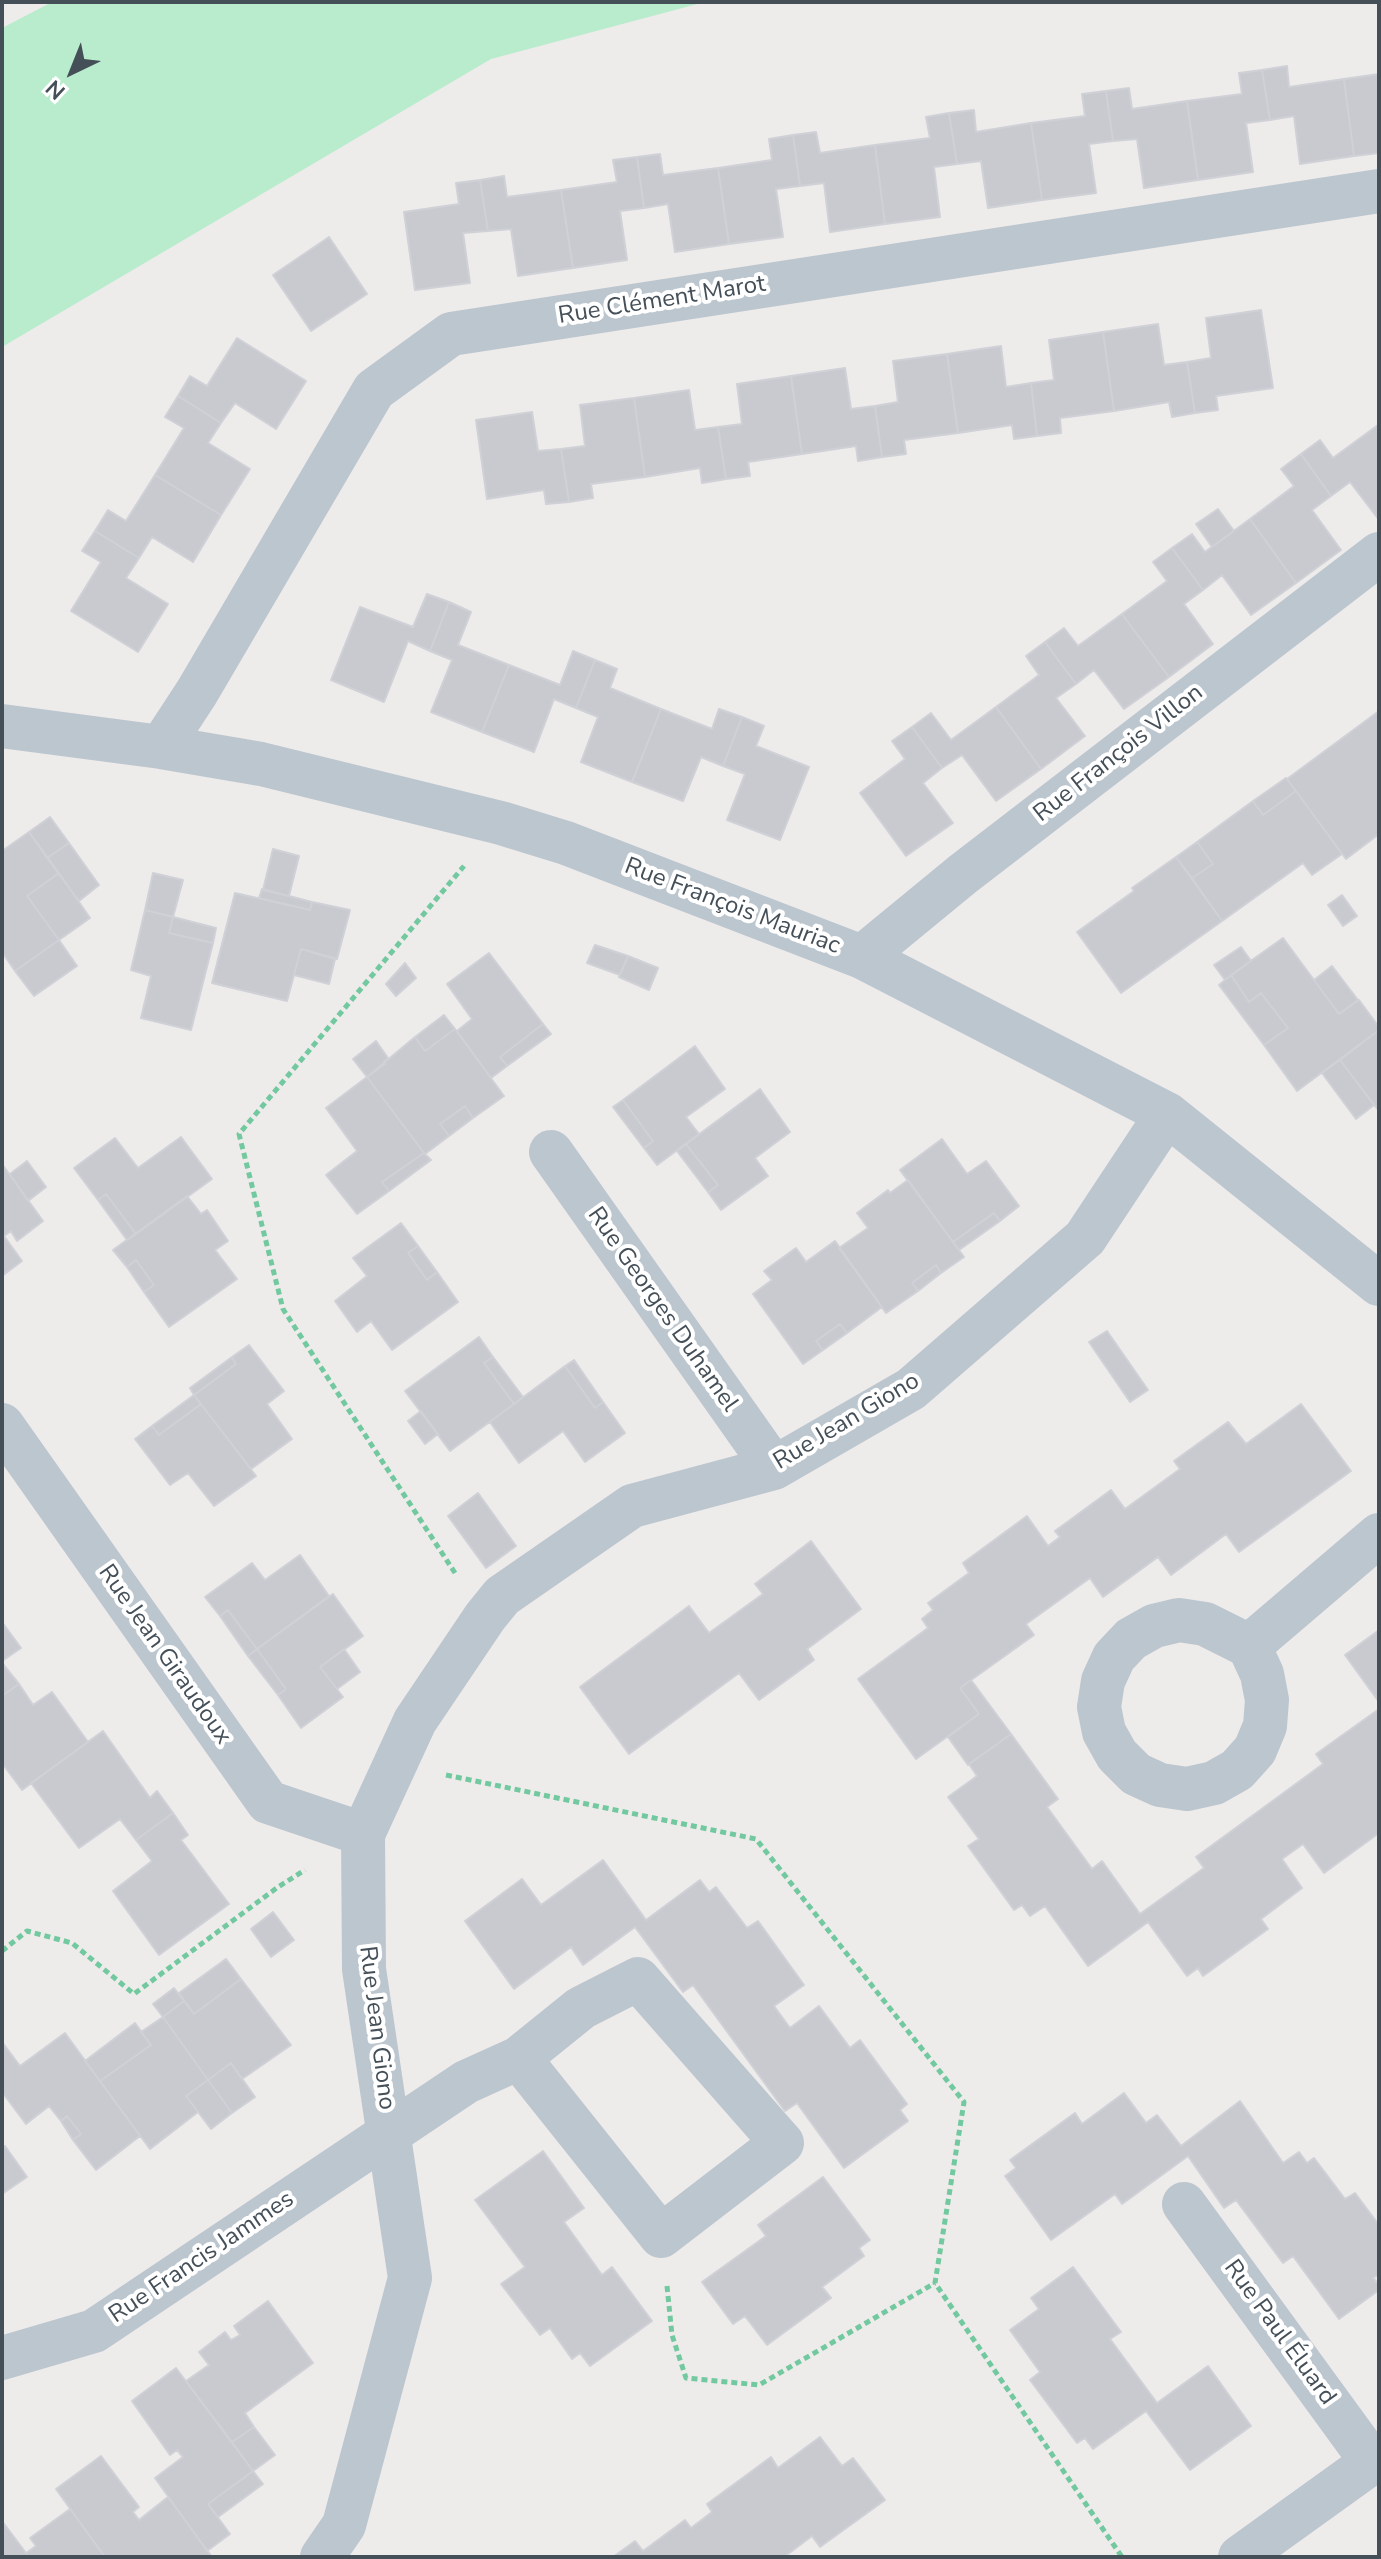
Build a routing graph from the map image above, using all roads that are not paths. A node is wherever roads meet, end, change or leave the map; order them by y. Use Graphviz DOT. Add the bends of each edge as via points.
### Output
graph roads {
  1 [pos="1379,191"];
  2 [pos="1379,554"];
  3 [pos="2,726"];
  4 [pos="161,747"];
  5 [pos="862,957"];
  6 [pos="1167,1114"];
  7 [pos="551,1152"];
  8 [pos="1379,1284"];
  9 [pos="2,1425"];
  10 [pos="774,1468"];
  11 [pos="1379,1535"];
  12 [pos="1249,1646"];
  13 [pos="363,1834"];
  14 [pos="519,2058"];
  15 [pos="390,2132"];
  16 [pos="1184,2204"];
  17 [pos="2,2358"];
  18 [pos="1376,2460"];
  19 [pos="322,2557"];
  20 [pos="1240,2557"];
  1 -- 4 [label="street, Rue Clément Marot" via="451,334 374,390"];
  2 -- 5 [label="street, Rue François Villon"];
  3 -- 4 [label="street, Rue François Mauriac"];
  4 -- 5 [label="street, Rue François Mauriac" via="261,764 501,823"];
  5 -- 6 [label="street, Rue François Mauriac"];
  6 -- 8 [label="street, Rue François Mauriac"];
  6 -- 10 [label="street, Rue Jean Giono" via="1085,1238 911,1389"];
  7 -- 10 [label="street, Rue Georges Duhamel"];
  9 -- 13 [label="street, Rue Jean Giraudoux" via="268,1802"];
  10 -- 13 [label="street, Rue Jean Giono" via="632,1506 502,1596 415,1721"];
  11 -- 12 [label="street"];
  13 -- 15 [label="street, Rue Jean Giono" via="364,1969"];
  14 -- 14 [label="street, Rue Francis Jammes" via="661,2236 782,2143 638,1979 581,2008"];
  14 -- 15 [label="street, Rue Francis Jammes" via="466,2082"];
  15 -- 17 [label="street, Rue Francis Jammes" via="94,2331"];
  15 -- 19 [label="street, Rue Jean Giono" via="410,2278 344,2525"];
  16 -- 18 [label="street, Rue Paul Éluard"];
  18 -- 20 [label="street, Rue Paul Éluard"];
}
